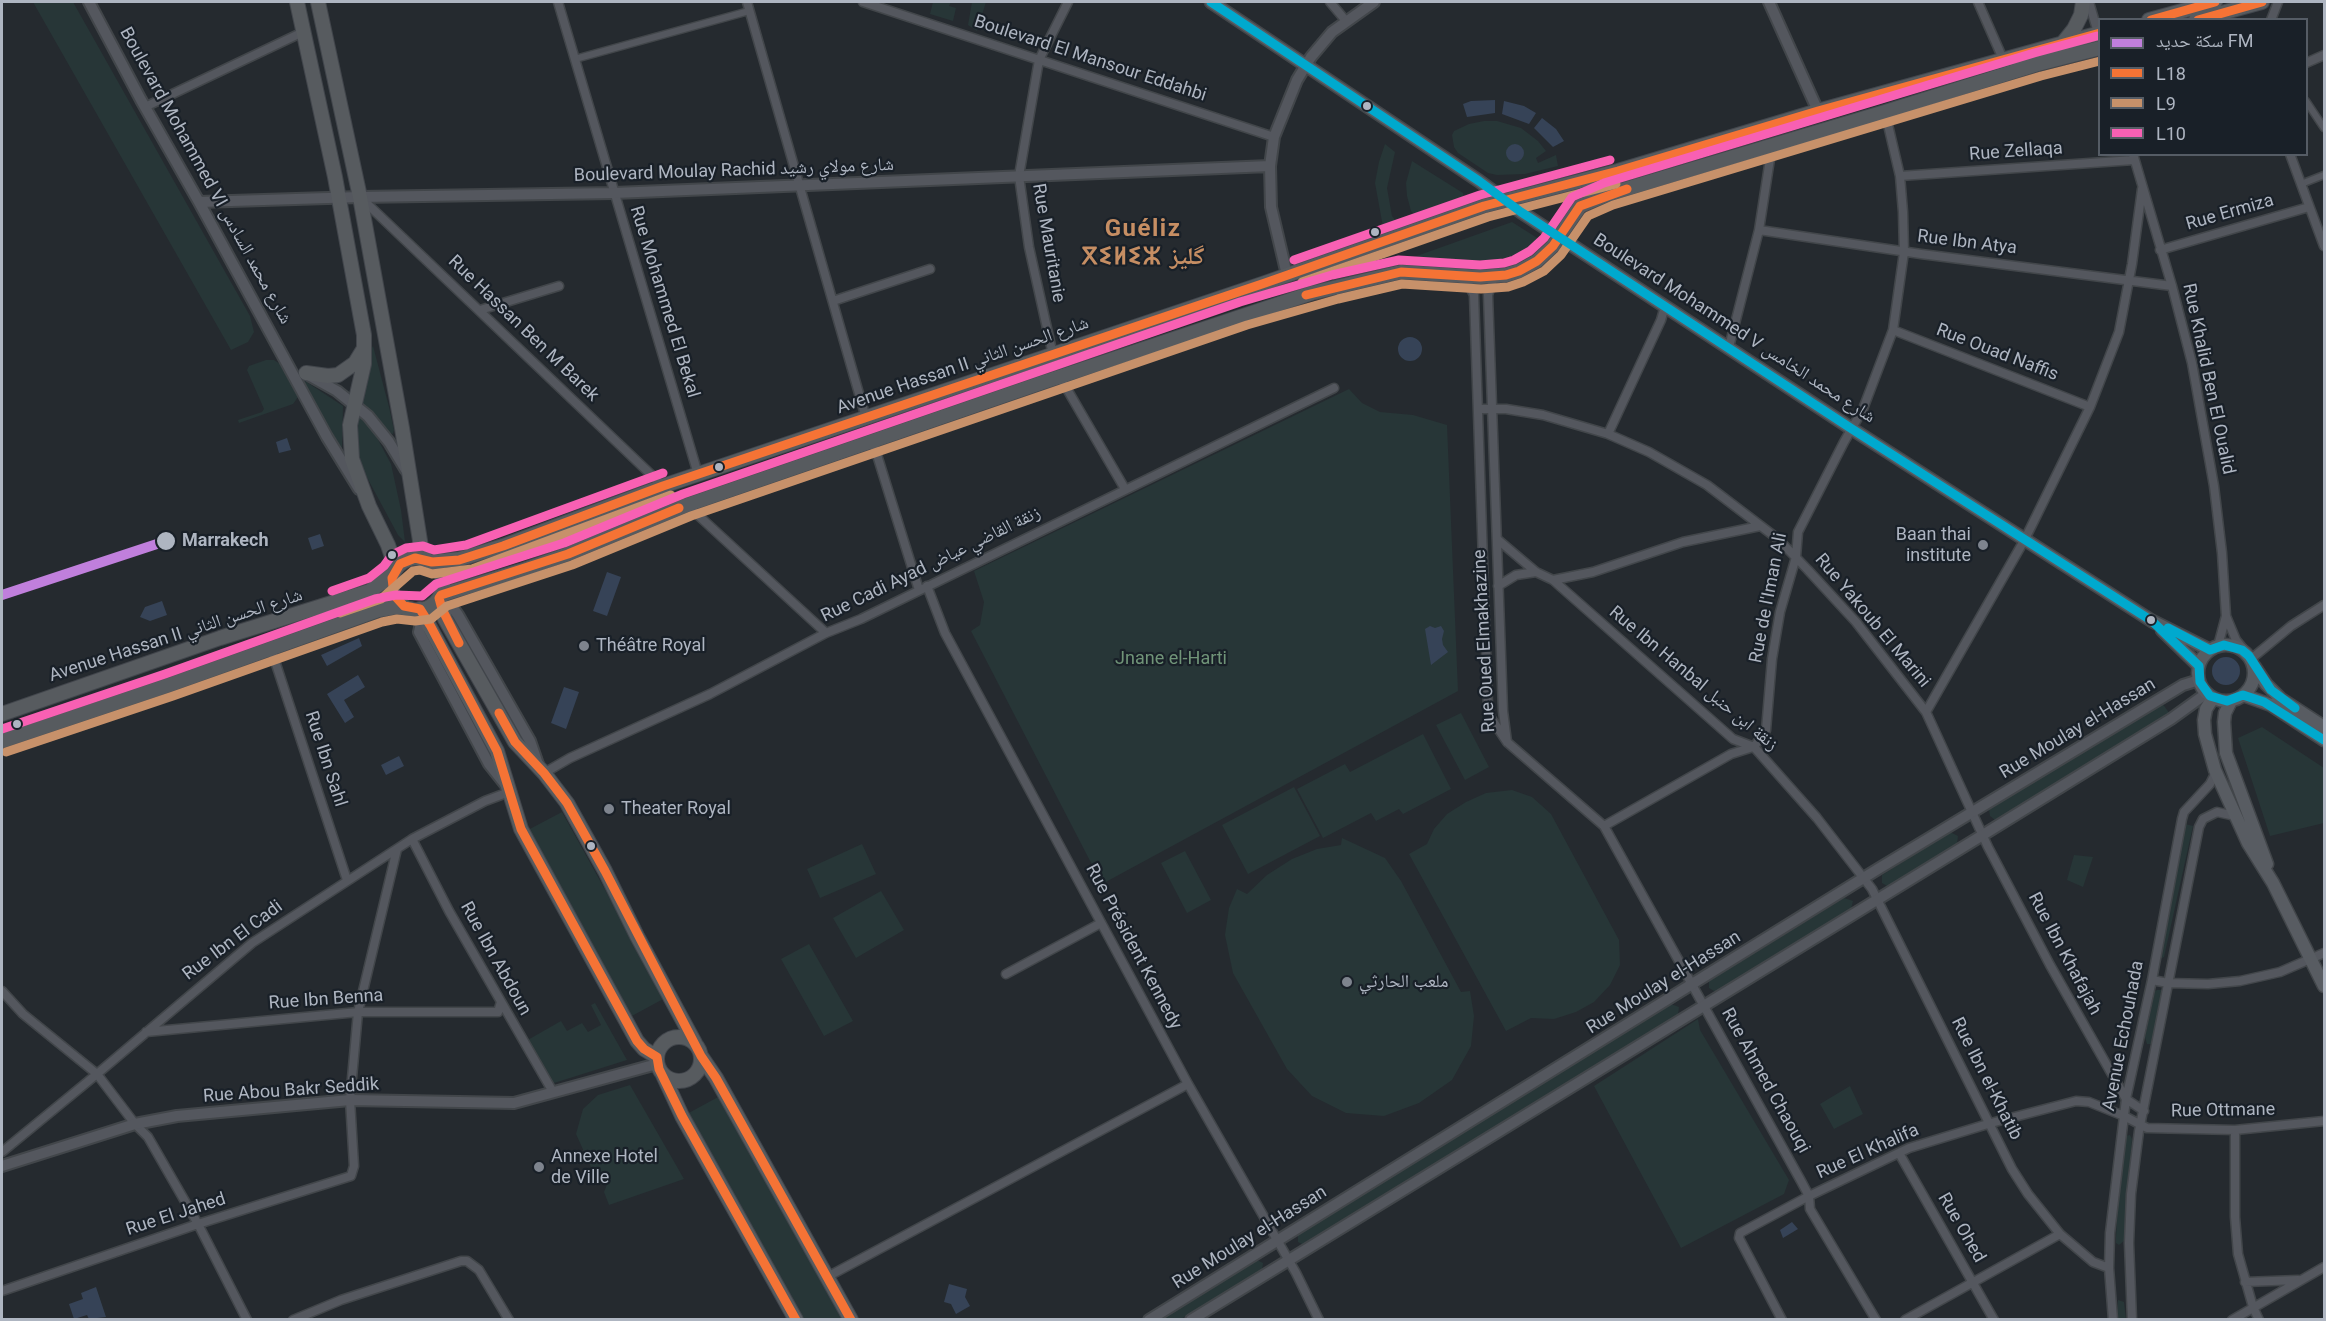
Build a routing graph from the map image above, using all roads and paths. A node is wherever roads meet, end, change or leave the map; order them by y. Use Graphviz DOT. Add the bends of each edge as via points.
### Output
graph roads {
  1 [pos="89,2"];
  2 [pos="297,2"];
  3 [pos="318,2"];
  4 [pos="558,2"];
  5 [pos="863,2"];
  6 [pos="1068,2"];
  7 [pos="1211,2"];
  8 [pos="1330,2"];
  9 [pos="1374,2"];
  10 [pos="1769,2"];
  11 [pos="1978,2"];
  12 [pos="2083,2"];
  13 [pos="2089,2"];
  14 [pos="2215,2"];
  15 [pos="2262,2"];
  16 [pos="2278,2"];
  17 [pos="748,6"];
  18 [pos="2156,18"];
  19 [pos="2203,18"];
  20 [pos="2272,18"];
  21 [pos="1346,21"];
  22 [pos="303,32"];
  23 [pos="2098,32"];
  24 [pos="2098,35"];
  25 [pos="2062,44"];
  26 [pos="2098,49"];
  27 [pos="2325,55"];
  28 [pos="575,59"];
  29 [pos="2003,59"];
  30 [pos="1039,60"];
  31 [pos="2308,63"];
  32 [pos="1307,66"];
  33 [pos="2308,102"];
  34 [pos="145,107"];
  35 [pos="1818,111"];
  36 [pos="1885,112"];
  37 [pos="2325,128"];
  38 [pos="1274,137"];
  39 [pos="1772,146"];
  40 [pos="2291,156"];
  41 [pos="2133,158"];
  42 [pos="1270,166"];
  43 [pos="2325,175"];
  44 [pos="1019,176"];
  45 [pos="1900,176"];
  46 [pos="2301,184"];
  47 [pos="798,186"];
  48 [pos="2142,189"];
  49 [pos="614,193"];
  50 [pos="360,197"];
  51 [pos="339,198"];
  52 [pos="1504,200"];
  53 [pos="199,202"];
  54 [pos="2309,207"];
  55 [pos="1759,230"];
  56 [pos="1560,236"];
  57 [pos="2325,246"];
  58 [pos="2160,250"];
  59 [pos="1904,252"];
  60 [pos="930,268"];
  61 [pos="1287,274"];
  62 [pos="1456,275"];
  63 [pos="1494,276"];
  64 [pos="2129,280"];
  65 [pos="560,286"];
  66 [pos="2172,286"];
  67 [pos="833,300"];
  68 [pos="1665,306"];
  69 [pos="480,310"];
  70 [pos="1893,330"];
  71 [pos="366,346"];
  72 [pos="1729,347"];
  73 [pos="1053,355"];
  74 [pos="290,368"];
  75 [pos="306,373"];
  76 [pos="1060,377"];
  77 [pos="1334,388"];
  78 [pos="353,404"];
  79 [pos="2090,407"];
  80 [pos="1479,409"];
  81 [pos="1492,409"];
  82 [pos="866,418"];
  83 [pos="1852,429"];
  84 [pos="1608,434"];
  85 [pos="873,442"];
  86 [pos="698,474"];
  87 [pos="411,480"];
  88 [pos="663,486"];
  89 [pos="1125,489"];
  90 [pos="687,505"];
  91 [pos="369,506"];
  92 [pos="1760,526"];
  93 [pos="1497,539"];
  94 [pos="2025,539"];
  95 [pos="1796,557"];
  96 [pos="429,561"];
  97 [pos="394,572"];
  98 [pos="1536,572"];
  99 [pos="1553,580"];
  100 [pos="1498,586"];
  101 [pos="923,588"];
  102 [pos="440,598"];
  103 [pos="2325,605"];
  104 [pos="418,611"];
  105 [pos="2226,616"];
  106 [pos="2152,621"];
  107 [pos="825,633"];
  108 [pos="2214,648"];
  109 [pos="271,649"];
  110 [pos="2250,659"];
  111 [pos="2199,666"];
  112 [pos="2199,680"];
  113 [pos="2210,695"];
  114 [pos="2243,695"];
  115 [pos="2230,701"];
  116 [pos="1926,712"];
  117 [pos="2,714"];
  118 [pos="2325,727"];
  119 [pos="2325,740"];
  120 [pos="2,741"];
  121 [pos="1507,742"];
  122 [pos="1754,747"];
  123 [pos="542,771"];
  124 [pos="2216,772"];
  125 [pos="508,790"];
  126 [pos="1973,812"];
  127 [pos="2235,816"];
  128 [pos="1604,826"];
  129 [pos="1983,835"];
  130 [pos="412,839"];
  131 [pos="397,849"];
  132 [pos="1865,878"];
  133 [pos="347,880"];
  134 [pos="2273,883"];
  135 [pos="1876,900"];
  136 [pos="1101,923"];
  137 [pos="2325,954"];
  138 [pos="2312,959"];
  139 [pos="1006,974"];
  140 [pos="2152,980"];
  141 [pos="2168,983"];
  142 [pos="1693,985"];
  143 [pos="2325,986"];
  144 [pos="2,991"];
  145 [pos="501,1002"];
  146 [pos="1704,1005"];
  147 [pos="358,1012"];
  148 [pos="146,1032"];
  149 [pos="695,1043"];
  150 [pos="701,1056"];
  151 [pos="659,1065"];
  152 [pos="97,1074"];
  153 [pos="1188,1084"];
  154 [pos="553,1092"];
  155 [pos="2126,1099"];
  156 [pos="350,1100"];
  157 [pos="2144,1111"];
  158 [pos="2124,1116"];
  159 [pos="2325,1121"];
  160 [pos="1991,1123"];
  161 [pos="135,1124"];
  162 [pos="2141,1126"];
  163 [pos="2235,1130"];
  164 [pos="2,1152"];
  165 [pos="1899,1153"];
  166 [pos="2,1166"];
  167 [pos="1809,1196"];
  168 [pos="198,1224"];
  169 [pos="2060,1234"];
  170 [pos="1277,1240"];
  171 [pos="1288,1260"];
  172 [pos="2109,1268"];
  173 [pos="2325,1268"];
  174 [pos="827,1277"];
  175 [pos="2302,1280"];
  176 [pos="1973,1282"];
  177 [pos="2245,1282"];
  178 [pos="2,1291"];
  179 [pos="2253,1308"];
  180 [pos="247,1320"];
  181 [pos="293,1320"];
  182 [pos="509,1320"];
  183 [pos="796,1320"];
  184 [pos="851,1320"];
  185 [pos="1149,1320"];
  186 [pos="1191,1320"];
  187 [pos="1319,1320"];
  188 [pos="1782,1320"];
  189 [pos="1876,1320"];
  190 [pos="1905,1320"];
  191 [pos="1994,1320"];
  192 [pos="2113,1320"];
  193 [pos="2132,1320"];
  194 [pos="2232,1320"];
  195 [pos="2259,1320"];
  1 -- 34 [label="street, Boulevard Mohammed VI شارع محمد السادس"];
  2 -- 22 [label="main road"];
  3 -- 50 [label="main road"];
  4 -- 28 [label="street, Rue Mohammed El Bekal"];
  5 -- 30 [label="street, Boulevard El Mansour Eddahbi"];
  6 -- 30 [label="street, Rue Mauritanie"];
  7 -- 32 [label="main road, Boulevard Mohammed V شارع محمد الخامس"];
  8 -- 21 [label="street"];
  9 -- 21 [label="street"];
  10 -- 35 [label="street"];
  11 -- 29 [label="street"];
  12 -- 25 [label="main road" via="2081,15"];
  13 -- 23 [label="street"];
  14 -- 18 [label="main road"];
  15 -- 19 [label="main road"];
  16 -- 20 [label="street"];
  17 -- 28 [label="street"];
  17 -- 47 [label="street"];
  21 -- 32 [label="street" via="1320,46"];
  22 -- 34 [label="street"];
  22 -- 51 [label="main road"];
  24 -- 25 [label="main road, Avenue Hassan II شارع الحسن الثاني"];
  25 -- 29 [label="main road, Avenue Hassan II شارع الحسن الثاني"];
  26 -- 36 [label="main road"];
  27 -- 31 [label="street"];
  28 -- 49 [label="street, Rue Mohammed El Bekal"];
  29 -- 35 [label="main road, Avenue Hassan II شارع الحسن الثاني"];
  30 -- 38 [label="street, Boulevard El Mansour Eddahbi"];
  30 -- 44 [label="street, Rue Mauritanie"];
  32 -- 38 [label="street" via="1297,80"];
  32 -- 52 [label="main road, Boulevard Mohammed V شارع محمد الخامس"];
  33 -- 37 [label="street"];
  34 -- 53 [label="street, Boulevard Mohammed VI شارع محمد السادس"];
  35 -- 52 [label="main road, Avenue Hassan II شارع الحسن الثاني" via="1618,171"];
  36 -- 39 [label="main road"];
  36 -- 45 [label="street, Rue de l'Iman Ali"];
  38 -- 42 [label="street"];
  39 -- 55 [label="street"];
  39 -- 56 [label="main road" via="1595,199 1580,206"];
  40 -- 46 [label="street"];
  41 -- 45 [label="street, Rue Zellaqa"];
  41 -- 48 [label="street, Rue Khalid Ben El Oualid"];
  42 -- 44 [label="street, Boulevard Moulay Rachid شارع مولاي رشيد"];
  42 -- 61 [label="street" via="1271,207"];
  43 -- 46 [label="street"];
  44 -- 47 [label="street, Boulevard Moulay Rachid شارع مولاي رشيد"];
  44 -- 73 [label="street, Rue Mauritanie" via="1029,246"];
  45 -- 59 [label="street, Rue de l'Iman Ali"];
  46 -- 54 [label="street"];
  47 -- 49 [label="street, Boulevard Moulay Rachid شارع مولاي رشيد"];
  47 -- 67 [label="street"];
  48 -- 58 [label="street, Rue Khalid Ben El Oualid"];
  48 -- 64 [label="street"];
  49 -- 50 [label="street, Boulevard Moulay Rachid شارع مولاي رشيد"];
  49 -- 86 [label="street, Rue Mohammed El Bekal"];
  50 -- 51 [label="street, Boulevard Moulay Rachid شارع مولاي رشيد"];
  50 -- 69 [label="street, Rue Hassan Ben M Barek"];
  50 -- 87 [label="main road"];
  51 -- 53 [label="street, Boulevard Moulay Rachid شارع مولاي رشيد"];
  51 -- 71 [label="main road"];
  52 -- 56 [label="main road, Boulevard Mohammed V شارع محمد الخامس"];
  52 -- 61 [label="main road, Avenue Hassan II شارع الحسن الثاني"];
  53 -- 74 [label="street, Boulevard Mohammed VI شارع محمد السادس"];
  54 -- 57 [label="street"];
  54 -- 58 [label="street, Rue Ermiza"];
  55 -- 59 [label="street, Rue Ibn Atya"];
  55 -- 72 [label="street"];
  56 -- 63 [label="main road" via="1530,266"];
  56 -- 68 [label="main road, Boulevard Mohammed V شارع محمد الخامس"];
  58 -- 66 [label="street, Rue Khalid Ben El Oualid"];
  59 -- 64 [label="street, Rue Ibn Atya"];
  59 -- 70 [label="street, Rue de l'Iman Ali"];
  60 -- 67 [label="street"];
  61 -- 73 [label="main road, Avenue Hassan II شارع الحسن الثاني"];
  62 -- 63 [label="main road"];
  62 -- 76 [label="main road" via="1401,272 1344,285 1243,314"];
  62 -- 80 [label="street, Rue Oued Elmakhazine" via="1474,295"];
  63 -- 81 [label="street, Rue Oued Elmakhazine" via="1488,295"];
  64 -- 66 [label="street, Rue Ibn Atya"];
  64 -- 79 [label="street" via="2119,332"];
  65 -- 69 [label="street"];
  66 -- 105 [label="street, Rue Khalid Ben El Oualid" via="2205,431 2222,553"];
  67 -- 82 [label="street"];
  68 -- 72 [label="main road, Boulevard Mohammed V شارع محمد الخامس"];
  68 -- 84 [label="street"];
  69 -- 88 [label="street, Rue Hassan Ben M Barek"];
  70 -- 79 [label="street, Rue Ouad Naffis"];
  70 -- 83 [label="street, Rue de l'Iman Ali"];
  71 -- 75 [label="main road" via="355,363 342,373"];
  71 -- 78 [label="main road"];
  72 -- 83 [label="main road, Boulevard Mohammed V شارع محمد الخامس"];
  73 -- 82 [label="main road, Avenue Hassan II شارع الحسن الثاني"];
  74 -- 75 [label="street"];
  74 -- 91 [label="street, Boulevard Mohammed VI شارع محمد السادس"];
  75 -- 78 [label="street"];
  76 -- 85 [label="main road"];
  76 -- 89 [label="street"];
  77 -- 89 [label="street, Rue Cadi Ayad زنقة القاضي عياض"];
  78 -- 87 [label="street" via="382,432"];
  78 -- 91 [label="main road" via="349,431 352,459"];
  79 -- 94 [label="street"];
  80 -- 81 [label="street, Rue Yakoub El Marini"];
  80 -- 121 [label="street, Rue Oued Elmakhazine" via="1488,708"];
  81 -- 84 [label="street, Rue Yakoub El Marini" via="1543,415"];
  81 -- 93 [label="street, Rue Oued Elmakhazine"];
  82 -- 86 [label="main road, Avenue Hassan II شارع الحسن الثاني"];
  83 -- 94 [label="main road, Boulevard Mohammed V شارع محمد الخامس"];
  83 -- 95 [label="street, Rue de l'Iman Ali" via="1798,532"];
  84 -- 92 [label="street, Rue Yakoub El Marini" via="1707,485"];
  85 -- 90 [label="main road"];
  85 -- 101 [label="street, Rue Président Kennedy"];
  86 -- 88 [label="main road, Avenue Hassan II شارع الحسن الثاني"];
  87 -- 96 [label="main road" via="421,547"];
  88 -- 96 [label="main road, Avenue Hassan II شارع الحسن الثاني" via="503,546 460,559"];
  89 -- 101 [label="street, Rue Cadi Ayad زنقة القاضي عياض"];
  90 -- 102 [label="main road" via="568,554"];
  90 -- 107 [label="street"];
  91 -- 97 [label="main road, Boulevard Mohammed VI شارع محمد السادس" via="387,542"];
  92 -- 95 [label="street, Rue Yakoub El Marini"];
  92 -- 99 [label="street" via="1683,542 1593,572"];
  93 -- 98 [label="street, Rue Ibn Hanbal زنقة ابن حنبل"];
  93 -- 100 [label="street, Rue Oued Elmakhazine"];
  94 -- 106 [label="main road, Boulevard Mohammed V شارع محمد الخامس"];
  94 -- 116 [label="street"];
  95 -- 116 [label="street, Rue Yakoub El Marini" via="1856,622"];
  95 -- 122 [label="street, Rue de l'Iman Ali" via="1780,612 1766,730"];
  96 -- 97 [label="main road" via="409,559"];
  96 -- 102 [label="main road" via="443,578"];
  97 -- 104 [label="main road" via="394,595 401,604"];
  97 -- 117 [label="main road, Avenue Hassan II شارع الحسن الثاني" via="370,591"];
  98 -- 99 [label="street, Rue Ibn Hanbal زنقة ابن حنبل"];
  98 -- 100 [label="street" via="1516,575"];
  99 -- 122 [label="street, Rue Ibn Hanbal زنقة ابن حنبل" via="1733,738"];
  100 -- 121 [label="street, Rue Oued Elmakhazine"];
  101 -- 107 [label="street, Rue Cadi Ayad زنقة القاضي عياض"];
  101 -- 136 [label="street, Rue Président Kennedy"];
  102 -- 104 [label="main road"];
  102 -- 123 [label="main road" via="446,619 514,742"];
  103 -- 110 [label="street"];
  104 -- 109 [label="main road" via="397,607 379,610"];
  104 -- 125 [label="main road" via="498,751"];
  105 -- 108 [label="street, Rue Khalid Ben El Oualid"];
  105 -- 110 [label="street, Rue Khalid Ben El Oualid"];
  106 -- 108 [label="main road, Boulevard Mohammed V شارع محمد الخامس"];
  106 -- 111 [label="main road, Boulevard Mohammed V شارع محمد الخامس"];
  107 -- 123 [label="street, Rue Cadi Ayad زنقة القاضي عياض" via="710,694"];
  108 -- 110 [label="main road" via="2234,646"];
  108 -- 111 [label="main road"];
  109 -- 120 [label="main road"];
  109 -- 133 [label="street, Rue Ibn Sahl"];
  110 -- 114 [label="main road" via="2253,681"];
  110 -- 118 [label="main road" via="2281,699"];
  111 -- 112 [label="main road"];
  112 -- 113 [label="main road"];
  112 -- 126 [label="street, Rue Moulay el-Hassan" via="2183,685"];
  113 -- 115 [label="main road"];
  113 -- 124 [label="main road" via="2204,720"];
  113 -- 129 [label="street, Rue Moulay el-Hassan"];
  114 -- 115 [label="main road"];
  114 -- 119 [label="main road" via="2271,705"];
  115 -- 134 [label="main road" via="2224,722 2226,753"];
  116 -- 126 [label="street, Rue Yakoub El Marini"];
  121 -- 128 [label="street, Rue Ahmed Chaouqi"];
  122 -- 128 [label="street" via="1731,754"];
  122 -- 132 [label="street, Rue Ibn Hanbal زنقة ابن حنبل"];
  123 -- 149 [label="main road" via="567,803"];
  124 -- 127 [label="main road"];
  124 -- 140 [label="street, Avenue Echouhada" via="2184,812"];
  125 -- 130 [label="street, Rue Ibn El Cadi"];
  125 -- 151 [label="main road" via="522,829 629,1026 639,1044"];
  126 -- 129 [label="street, Rue Yakoub El Marini"];
  126 -- 132 [label="street, Rue Moulay el-Hassan"];
  127 -- 134 [label="main road"];
  127 -- 141 [label="street, Avenue Echouhada" via="2217,812 2203,819 2199,828"];
  128 -- 142 [label="street, Rue Ahmed Chaouqi"];
  129 -- 135 [label="street, Rue Moulay el-Hassan"];
  129 -- 155 [label="street, Rue Ibn Khafajah" via="2050,965"];
  130 -- 131 [label="street, Rue Ibn El Cadi"];
  130 -- 145 [label="street, Rue Ibn Abdoun"];
  131 -- 133 [label="street, Rue Ibn El Cadi"];
  131 -- 147 [label="street"];
  132 -- 135 [label="street, Rue Ibn el-Khatib"];
  132 -- 142 [label="street, Rue Moulay el-Hassan"];
  133 -- 148 [label="street, Rue Ibn El Cadi" via="252,943"];
  134 -- 138 [label="main road"];
  135 -- 146 [label="street, Rue Moulay el-Hassan"];
  135 -- 160 [label="street, Rue Ibn el-Khatib"];
  136 -- 139 [label="street"];
  136 -- 153 [label="street, Rue Président Kennedy"];
  137 -- 138 [label="street"];
  138 -- 141 [label="street" via="2240,981"];
  138 -- 143 [label="main road"];
  140 -- 141 [label="street"];
  140 -- 155 [label="street, Avenue Echouhada"];
  141 -- 157 [label="street, Avenue Echouhada"];
  142 -- 146 [label="street, Rue Ahmed Chaouqi"];
  142 -- 170 [label="street, Rue Moulay el-Hassan"];
  144 -- 152 [label="street" via="23,1014"];
  145 -- 147 [label="street, Rue Ibn Benna" via="498,1012"];
  145 -- 154 [label="street, Rue Ibn Abdoun"];
  146 -- 167 [label="street, Rue Ahmed Chaouqi"];
  146 -- 171 [label="street, Rue Moulay el-Hassan"];
  147 -- 148 [label="street, Rue Ibn Benna"];
  147 -- 156 [label="street"];
  148 -- 152 [label="street, Rue Ibn El Cadi"];
  149 -- 150 [label="main road"];
  149 -- 151 [label="main road" via="683,1037 669,1039 660,1048"];
  150 -- 151 [label="main road" via="699,1068 688,1079 676,1081"];
  150 -- 174 [label="main road"];
  151 -- 154 [label="street, Rue Abou Bakr Seddik"];
  151 -- 183 [label="main road" via="682,1116"];
  152 -- 161 [label="street"];
  152 -- 164 [label="street, Rue Ibn El Cadi"];
  153 -- 170 [label="street, Rue Président Kennedy"];
  153 -- 174 [label="street"];
  154 -- 156 [label="street, Rue Abou Bakr Seddik" via="506,1103"];
  155 -- 157 [label="street, Rue Ibn Khafajah"];
  155 -- 158 [label="street, Avenue Echouhada"];
  156 -- 161 [label="street, Rue Abou Bakr Seddik" via="177,1116"];
  156 -- 168 [label="street, Rue El Jahed" via="354,1166 351,1176"];
  157 -- 162 [label="street, Avenue Echouhada"];
  158 -- 160 [label="street, Rue El Khalifa" via="2076,1101"];
  158 -- 162 [label="street, Rue Ottmane"];
  158 -- 172 [label="street, Avenue Echouhada"];
  159 -- 163 [label="street, Rue Ottmane"];
  160 -- 165 [label="street, Rue El Khalifa"];
  160 -- 169 [label="street, Rue Ibn el-Khatib" via="2028,1194"];
  161 -- 166 [label="street, Rue Abou Bakr Seddik"];
  161 -- 168 [label="street" via="157,1150"];
  162 -- 163 [label="street, Rue Ottmane"];
  162 -- 193 [label="street, Avenue Echouhada" via="2128,1243"];
  163 -- 177 [label="street" via="2236,1236"];
  165 -- 167 [label="street, Rue El Khalifa"];
  165 -- 176 [label="street, Rue Ohed"];
  167 -- 188 [label="street, Rue El Khalifa" via="1743,1229 1738,1238"];
  167 -- 189 [label="street, Rue Ahmed Chaouqi" via="1810,1209"];
  168 -- 178 [label="street, Rue El Jahed"];
  168 -- 180 [label="street"];
  169 -- 172 [label="street, Rue Ibn el-Khatib" via="2093,1262"];
  169 -- 176 [label="street"];
  170 -- 171 [label="street, Rue Président Kennedy"];
  170 -- 185 [label="street, Rue Moulay el-Hassan"];
  171 -- 186 [label="street, Rue Moulay el-Hassan"];
  171 -- 187 [label="street, Rue Président Kennedy"];
  172 -- 192 [label="street, Avenue Echouhada"];
  173 -- 175 [label="street"];
  174 -- 184 [label="main road"];
  175 -- 177 [label="street"];
  175 -- 179 [label="street"];
  176 -- 190 [label="street"];
  176 -- 191 [label="street, Rue Ohed"];
  177 -- 179 [label="street"];
  179 -- 194 [label="street"];
  179 -- 195 [label="street"];
  181 -- 182 [label="street" via="461,1261 479,1270"];
}
